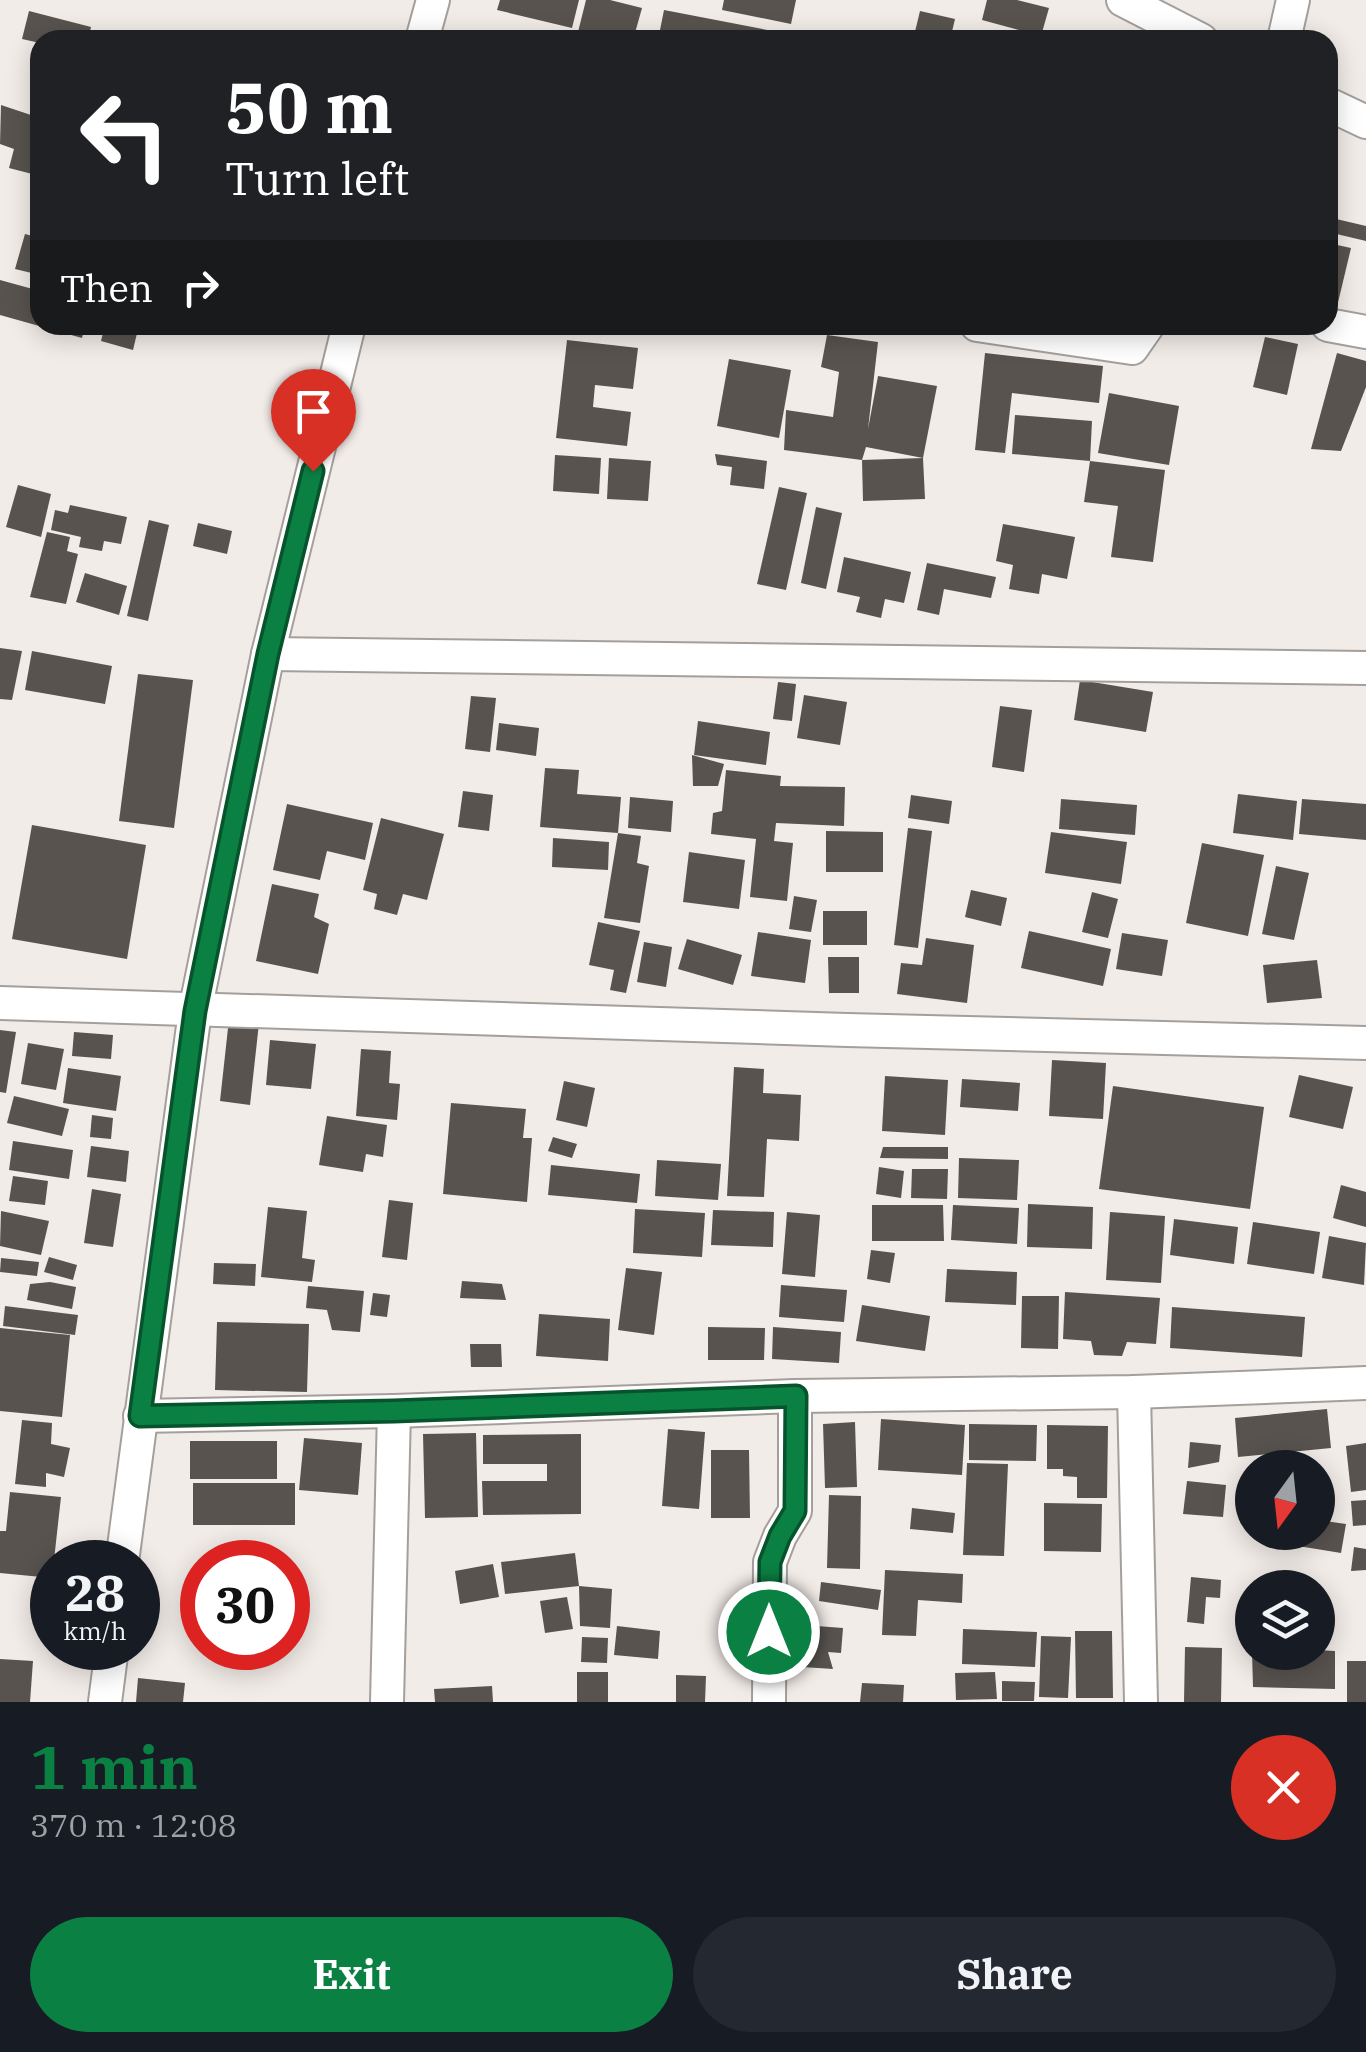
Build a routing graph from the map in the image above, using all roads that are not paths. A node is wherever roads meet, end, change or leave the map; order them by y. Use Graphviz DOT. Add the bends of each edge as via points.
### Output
graph roads {
  1 [pos="433,0"];
  2 [pos="1124,0"];
  3 [pos="1292,0"];
  4 [pos="425,30"];
  5 [pos="1182,30"];
  6 [pos="1286,30"];
  7 [pos="1338,109"];
  8 [pos="1366,122"];
  9 [pos="1338,327"];
  10 [pos="1366,332"];
  11 [pos="347,335"];
  12 [pos="1044,335"];
  13 [pos="1141,335"];
  14 [pos="268,654"];
  15 [pos="1366,668"];
  16 [pos="0,1003"];
  17 [pos="195,1011"];
  18 [pos="1366,1042"];
  19 [pos="1366,1383"];
  20 [pos="1134,1392"];
  21 [pos="796,1396"];
  22 [pos="394,1411"];
  23 [pos="140,1416"];
  24 [pos="125,1540"];
  25 [pos="109,1670"];
  26 [pos="105,1702"];
  27 [pos="387,1702"];
  28 [pos="769,1702"];
  29 [pos="1141,1702"];
  1 -- 4 [label="street"];
  2 -- 5 [label="street"];
  3 -- 6 [label="street"];
  7 -- 8 [label="street"];
  9 -- 10 [label="street"];
  11 -- 14 [label="street"];
  12 -- 13 [label="street" via="1132,348"];
  14 -- 15 [label="street"];
  14 -- 17 [label="street"];
  16 -- 17 [label="street"];
  17 -- 18 [label="street"];
  17 -- 23 [label="street"];
  19 -- 20 [label="street"];
  20 -- 21 [label="street"];
  20 -- 29 [label="street"];
  21 -- 22 [label="street"];
  21 -- 28 [label="street" via="795,1511 770,1562"];
  22 -- 23 [label="street"];
  22 -- 27 [label="street"];
  23 -- 24 [label="street"];
  25 -- 26 [label="street"];
}
